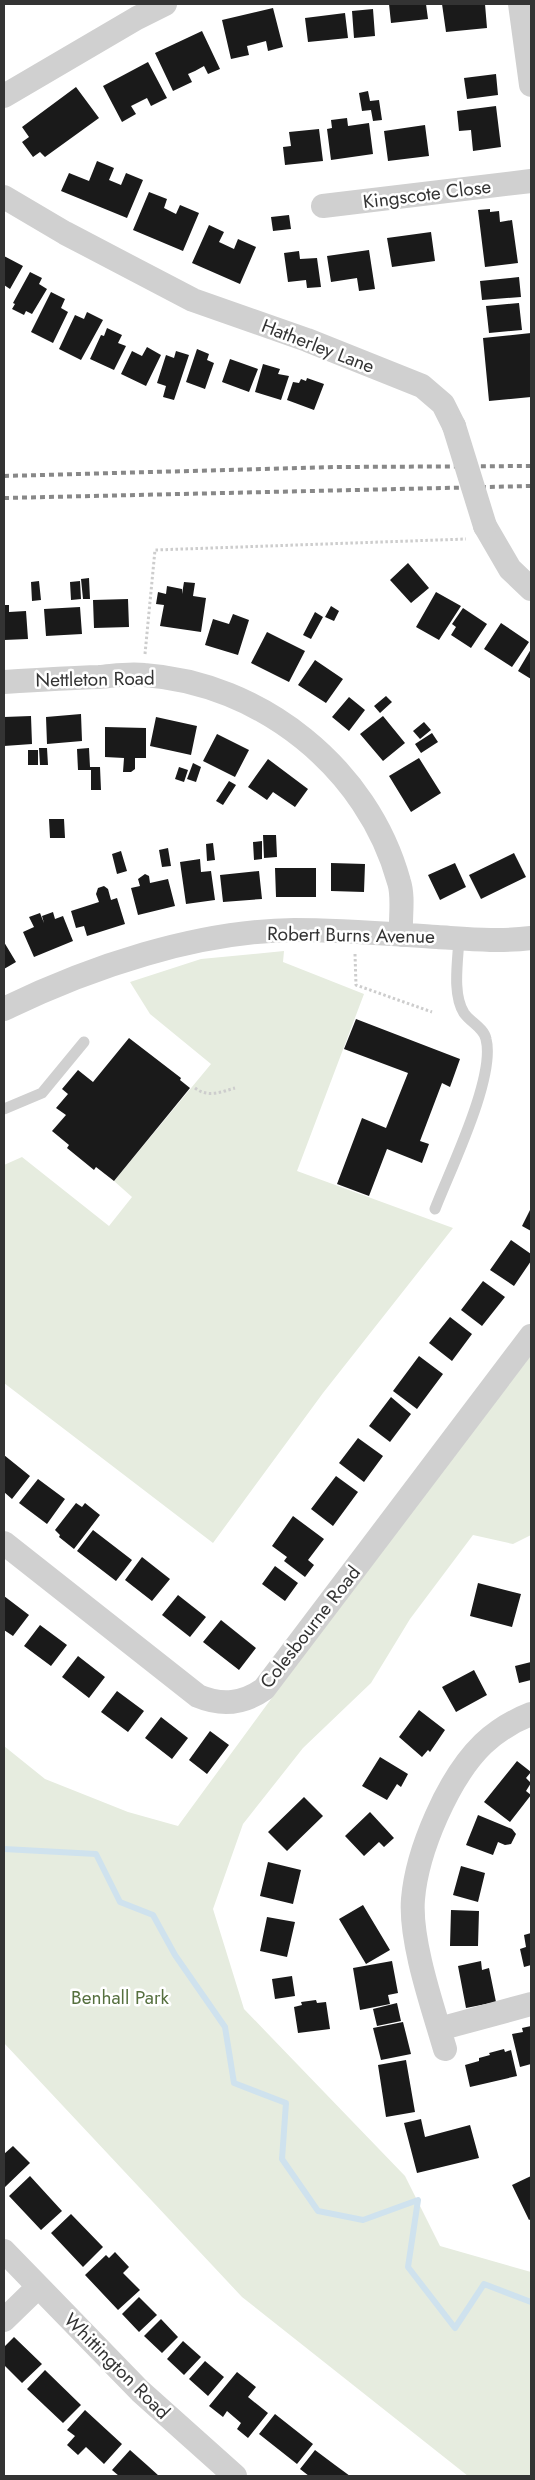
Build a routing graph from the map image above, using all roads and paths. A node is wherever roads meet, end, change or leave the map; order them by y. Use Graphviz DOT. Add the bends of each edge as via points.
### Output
graph roads {
  1 [pos="165,4"];
  2 [pos="520,4"];
  3 [pos="531,85"];
  4 [pos="4,96"];
  5 [pos="531,181"];
  6 [pos="4,197"];
  7 [pos="323,206"];
  8 [pos="489,532"];
  9 [pos="531,590"];
  10 [pos="143,674"];
  11 [pos="4,682"];
  12 [pos="355,933"];
  13 [pos="401,935"];
  14 [pos="459,938"];
  15 [pos="531,938"];
  16 [pos="4,1009"];
  17 [pos="432,1012"];
  18 [pos="84,1042"];
  19 [pos="195,1088"];
  20 [pos="235,1088"];
  21 [pos="4,1109"];
  22 [pos="435,1209"];
  23 [pos="531,1336"];
  24 [pos="4,1543"];
  25 [pos="531,1714"];
  26 [pos="531,2004"];
  27 [pos="4,2251"];
  28 [pos="38,2287"];
  29 [pos="4,2320"];
  30 [pos="235,2476"];
  1 -- 4 [label="street"];
  2 -- 3 [label="street"];
  5 -- 7 [label="street, Kingscote Close"];
  6 -- 8 [label="street, Hatherley Lane, bridge" via="193,300 422,386 443,404 454,426"];
  8 -- 9 [label="street, Hatherley Lane" via="510,569"];
  8 -- 10 [label="path" via="156,550"];
  10 -- 11 [label="street, Nettleton Road"];
  10 -- 13 [label="street, Nettleton Road" via="198,684 250,703 320,751 354,790 381,835 400,884"];
  12 -- 13 [label="street, Robert Burns Avenue"];
  12 -- 16 [label="street, Robert Burns Avenue" via="293,930 177,947 93,971"];
  12 -- 17 [label="path" via="356,985"];
  13 -- 14 [label="street, Robert Burns Avenue"];
  14 -- 15 [label="street, Robert Burns Avenue" via="487,941"];
  14 -- 22 [label="lane" via="458,1000 465,1015 486,1037 488,1055 484,1086"];
  18 -- 21 [label="lane" via="42,1093"];
  19 -- 20 [label="path" via="211,1094"];
  23 -- 24 [label="street, Colesbourne Road" via="264,1689 247,1700 224,1703 198,1696"];
  25 -- 26 [label="street" via="494,1735 471,1757 448,1795 425,1849 413,1900 421,1962 442,2039"];
  27 -- 28 [label="street, Whittington Road"];
  28 -- 29 [label="street"];
  28 -- 30 [label="street, Whittington Road" via="140,2391"];
}
